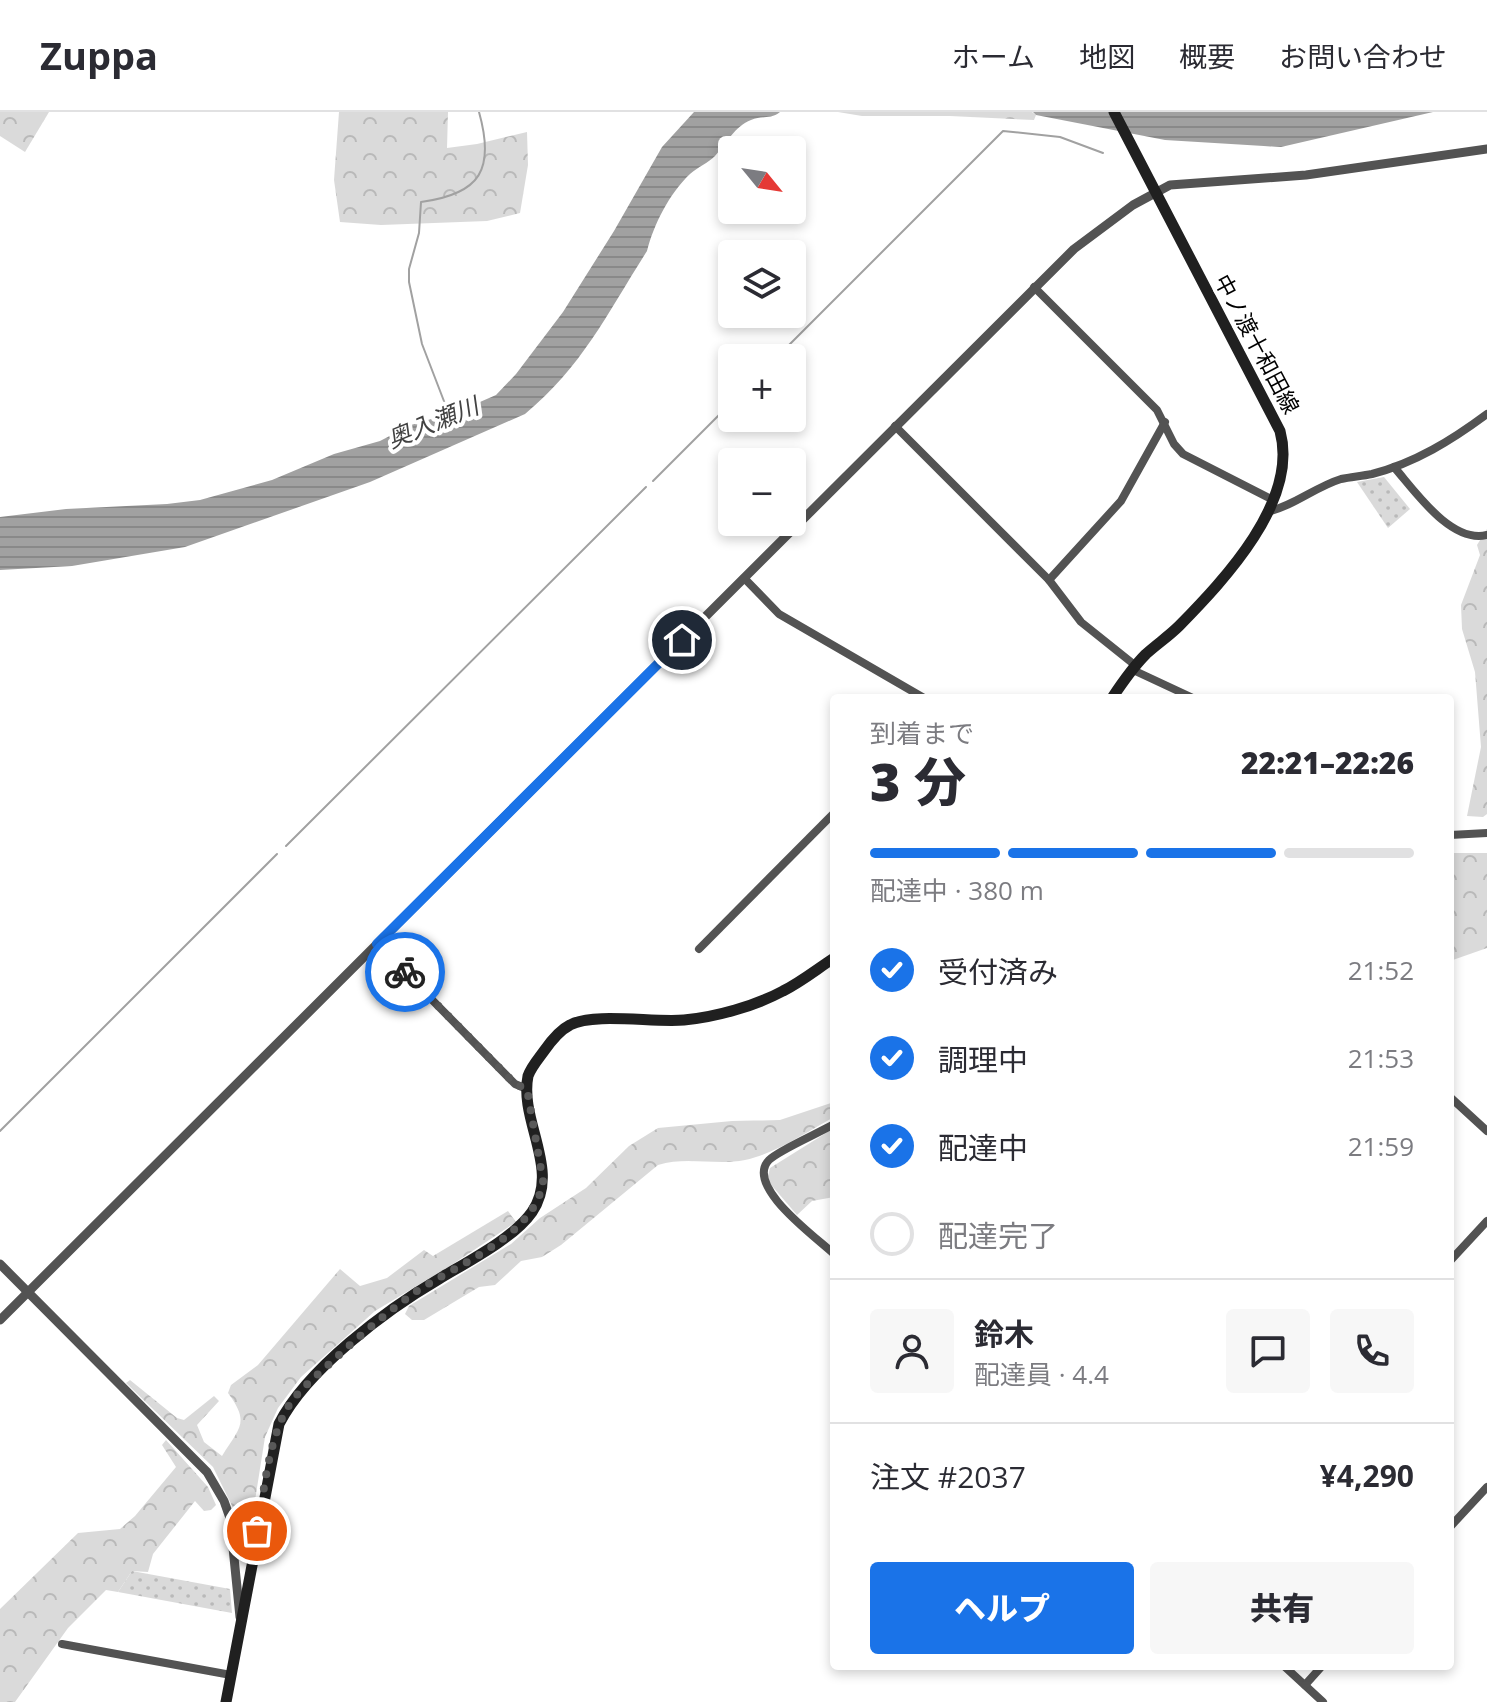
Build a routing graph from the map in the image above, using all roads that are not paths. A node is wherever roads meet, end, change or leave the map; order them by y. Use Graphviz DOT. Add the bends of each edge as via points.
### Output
graph roads {
  1 [pos="1114,112"];
  2 [pos="1487,149"];
  3 [pos="1155,191"];
  4 [pos="1034,287"];
  5 [pos="1487,414"];
  6 [pos="1165,422"];
  7 [pos="895,426"];
  8 [pos="1394,467"];
  9 [pos="1273,500"];
  10 [pos="1267,512"];
  11 [pos="1487,535"];
  12 [pos="744,578"];
  13 [pos="1049,580"];
  14 [pos="1134,668"];
  15 [pos="917,694"];
  16 [pos="1115,694"];
  17 [pos="1185,694"];
  18 [pos="830,817"];
  19 [pos="1487,833"];
  20 [pos="1454,835"];
  21 [pos="377,944"];
  22 [pos="699,949"];
  23 [pos="830,961"];
  24 [pos="527,1089"];
  25 [pos="1454,1101"];
  26 [pos="830,1126"];
  27 [pos="1487,1131"];
  28 [pos="1487,1221"];
  29 [pos="830,1250"];
  30 [pos="1454,1257"];
  31 [pos="0,1264"];
  32 [pos="28,1292"];
  33 [pos="0,1320"];
  34 [pos="1487,1487"];
  35 [pos="1454,1523"];
  36 [pos="241,1627"];
  37 [pos="62,1644"];
  38 [pos="1288,1670"];
  39 [pos="1318,1670"];
  40 [pos="231,1675"];
  41 [pos="1305,1685"];
  42 [pos="226,1702"];
  43 [pos="1323,1702"];
  1 -- 3 [label="main road, 中ノ渡十和田線"];
  2 -- 3 [label="street" via="1306,175 1170,185"];
  3 -- 4 [label="street" via="1074,249"];
  3 -- 9 [label="main road, 中ノ渡十和田線" via="1280,431 1285,457"];
  4 -- 6 [label="street"];
  4 -- 7 [label="street"];
  5 -- 8 [label="street" via="1454,439"];
  6 -- 9 [label="street" via="1183,454"];
  6 -- 13 [label="street" via="1121,501"];
  7 -- 12 [label="street"];
  7 -- 13 [label="street"];
  8 -- 10 [label="street" via="1339,480"];
  8 -- 11 [label="street" via="1447,524 1476,538"];
  9 -- 10 [label="main road, 中ノ渡十和田線"];
  10 -- 14 [label="main road, 中ノ渡十和田線" via="1238,559"];
  12 -- 15 [label="street" via="779,614"];
  12 -- 21 [label="street"];
  13 -- 14 [label="street" via="1081,622"];
  14 -- 16 [label="main road, 中ノ渡十和田線"];
  14 -- 17 [label="street"];
  18 -- 22 [label="street"];
  19 -- 20 [label="street"];
  21 -- 24 [label="street" via="515,1084"];
  21 -- 32 [label="street"];
  23 -- 24 [label="main road" via="784,991 717,1014 570,1024 531,1069"];
  24 -- 36 [label="main road" via="543,1181 540,1199 523,1223 416,1292 348,1346 288,1407 276,1436"];
  25 -- 27 [label="street"];
  26 -- 29 [label="street" via="775,1155 763,1171 768,1192"];
  28 -- 30 [label="street"];
  31 -- 32 [label="street"];
  32 -- 33 [label="street"];
  32 -- 36 [label="street" via="207,1472 230,1518"];
  34 -- 35 [label="street"];
  36 -- 40 [label="main road"];
  37 -- 40 [label="street"];
  38 -- 41 [label="street"];
  39 -- 41 [label="street"];
  40 -- 42 [label="main road"];
  41 -- 43 [label="street"];
}
